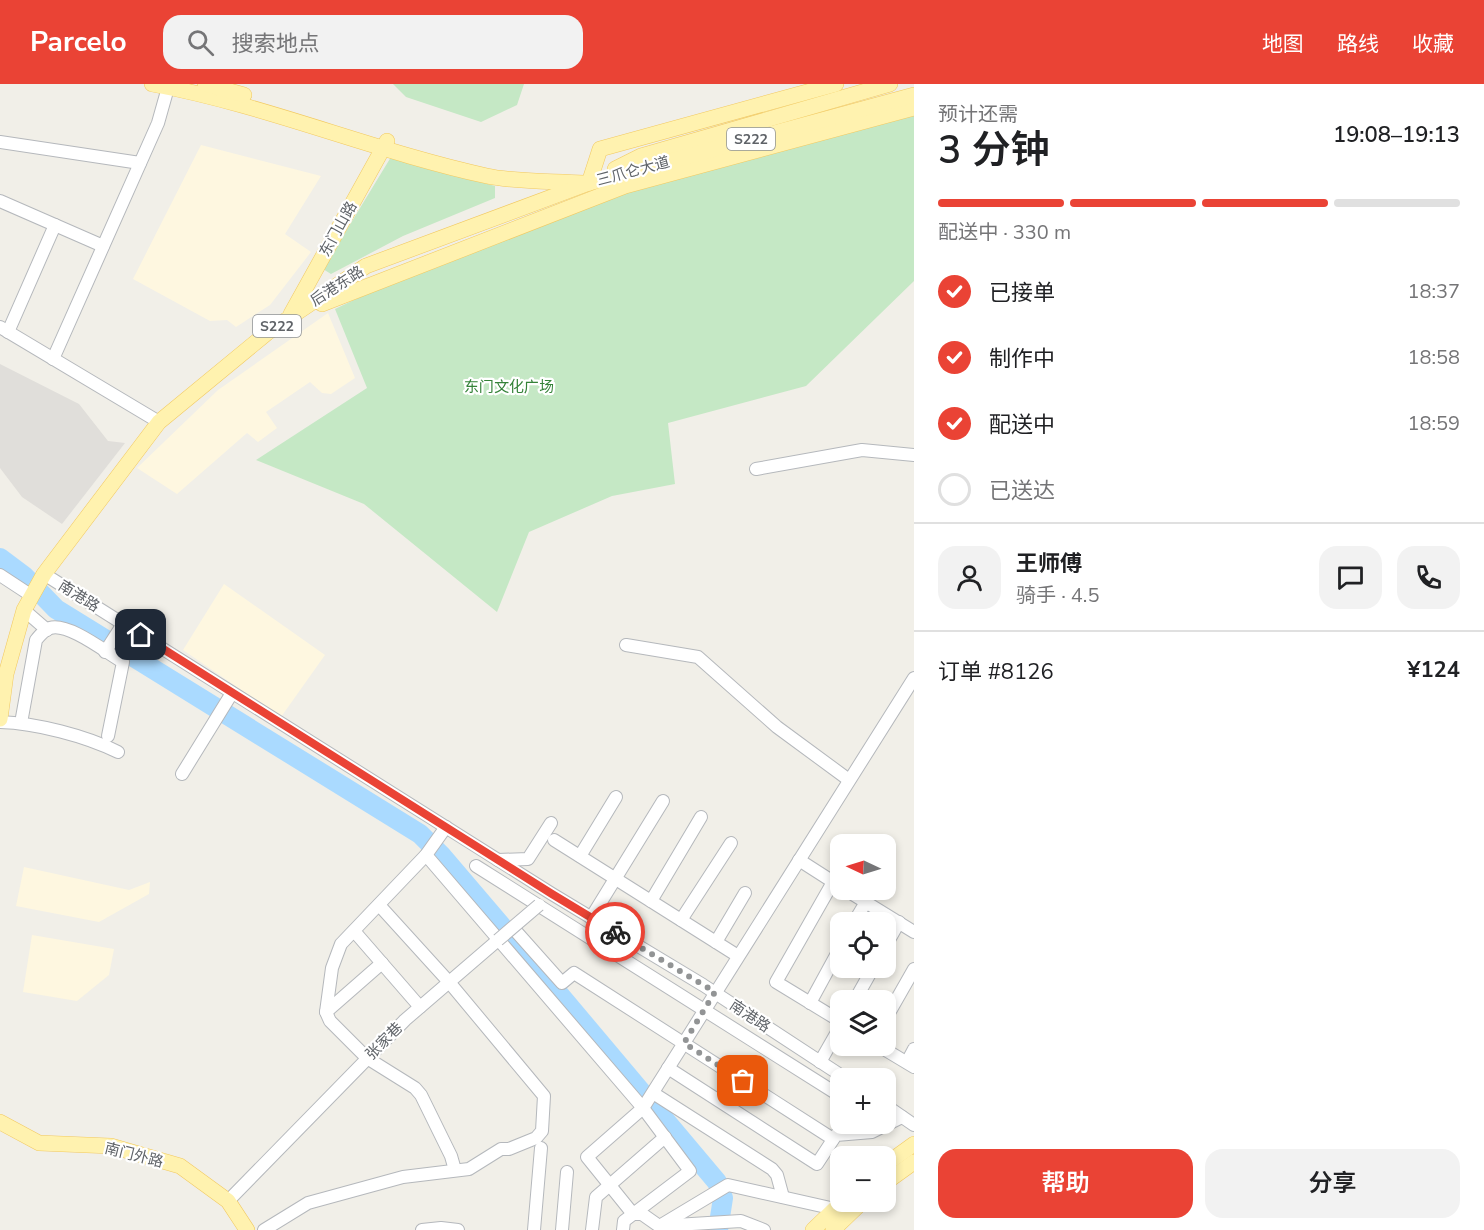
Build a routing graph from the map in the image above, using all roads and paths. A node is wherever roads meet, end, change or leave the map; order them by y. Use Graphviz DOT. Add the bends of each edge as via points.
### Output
graph roads {
  1 [pos="152,84"];
  2 [pos="205,84"];
  3 [pos="836,84"];
  4 [pos="890,84"];
  5 [pos="169,86"];
  6 [pos="914,95"];
  7 [pos="914,108"];
  8 [pos="0,142"];
  9 [pos="385,145"];
  10 [pos="140,163"];
  11 [pos="589,183"];
  12 [pos="0,201"];
  13 [pos="55,225"];
  14 [pos="103,246"];
  15 [pos="289,318"];
  16 [pos="4,330"];
  17 [pos="53,359"];
  18 [pos="159,422"];
  19 [pos="914,455"];
  20 [pos="756,469"];
  21 [pos="0,575"];
  22 [pos="44,575"];
  23 [pos="32,596"];
  24 [pos="24,610"];
  25 [pos="123,624"];
  26 [pos="47,630"];
  27 [pos="626,645"];
  28 [pos="105,652"];
  29 [pos="3,674"];
  30 [pos="914,678"];
  31 [pos="232,693"];
  32 [pos="0,721"];
  33 [pos="21,723"];
  34 [pos="108,736"];
  35 [pos="118,752"];
  36 [pos="182,774"];
  37 [pos="849,780"];
  38 [pos="616,797"];
  39 [pos="663,801"];
  40 [pos="701,817"];
  41 [pos="551,823"];
  42 [pos="445,828"];
  43 [pos="554,840"];
  44 [pos="731,843"];
  45 [pos="426,855"];
  46 [pos="580,856"];
  47 [pos="498,860"];
  48 [pos="799,860"];
  49 [pos="476,866"];
  50 [pos="614,878"];
  51 [pos="830,880"];
  52 [pos="745,893"];
  53 [pos="552,894"];
  54 [pos="830,895"];
  55 [pos="863,900"];
  56 [pos="651,901"];
  57 [pos="866,902"];
  58 [pos="379,905"];
  59 [pos="860,912"];
  60 [pos="591,918"];
  61 [pos="681,920"];
  62 [pos="899,922"];
  63 [pos="513,927"];
  64 [pos="896,927"];
  65 [pos="354,931"];
  66 [pos="914,932"];
  67 [pos="498,940"];
  68 [pos="716,942"];
  69 [pos="738,956"];
  70 [pos="382,963"];
  71 [pos="830,966"];
  72 [pos="914,969"];
  73 [pos="449,982"];
  74 [pos="715,992"];
  75 [pos="896,1001"];
  76 [pos="810,1003"];
  77 [pos="420,1007"];
  78 [pos="704,1010"];
  79 [pos="326,1012"];
  80 [pos="830,1015"];
  81 [pos="684,1043"];
  82 [pos="830,1045"];
  83 [pos="914,1049"];
  84 [pos="896,1056"];
  85 [pos="367,1058"];
  86 [pos="820,1062"];
  87 [pos="910,1064"];
  88 [pos="668,1068"];
  89 [pos="830,1068"];
  90 [pos="830,1089"];
  91 [pos="653,1093"];
  92 [pos="643,1108"];
  93 [pos="896,1113"];
  94 [pos="902,1117"];
  95 [pos="0,1122"];
  96 [pos="914,1125"];
  97 [pos="665,1137"];
  98 [pos="833,1139"];
  99 [pos="914,1144"];
  100 [pos="541,1148"];
  101 [pos="896,1157"];
  102 [pos="914,1162"];
  103 [pos="455,1170"];
  104 [pos="567,1172"];
  105 [pos="896,1175"];
  106 [pos="609,1186"];
  107 [pos="783,1197"];
  108 [pos="228,1201"];
  109 [pos="830,1204"];
  110 [pos="831,1212"];
  111 [pos="852,1212"];
  112 [pos="633,1214"];
  113 [pos="658,1228"];
  114 [pos="247,1230"];
  115 [pos="264,1230"];
  116 [pos="423,1230"];
  117 [pos="458,1230"];
  118 [pos="534,1230"];
  119 [pos="562,1230"];
  120 [pos="592,1230"];
  121 [pos="623,1230"];
  122 [pos="764,1230"];
  123 [pos="813,1230"];
  124 [pos="833,1230"];
  1 -- 5 [label="main road"];
  2 -- 9 [label="main road"];
  3 -- 11 [label="main road" via="600,149"];
  4 -- 11 [label="main road, 三爪仑大道 / S222" via="641,156"];
  5 -- 9 [label="main road"];
  5 -- 10 [label="street"];
  6 -- 11 [label="main road, 三爪仑大道 / S222"];
  7 -- 15 [label="main road" via="625,186"];
  8 -- 10 [label="street"];
  9 -- 11 [label="main road"];
  9 -- 15 [label="main road, 东门山路"];
  10 -- 14 [label="street"];
  11 -- 15 [label="main road, 后港东路 / S222" via="366,266"];
  12 -- 13 [label="street"];
  13 -- 14 [label="street"];
  13 -- 16 [label="street"];
  14 -- 17 [label="street"];
  15 -- 18 [label="main road, 后港东路 / S222"];
  16 -- 17 [label="street"];
  17 -- 18 [label="street"];
  18 -- 22 [label="main road, 后港东路 / S222"];
  19 -- 20 [label="street" via="862,450"];
  21 -- 23 [label="street"];
  22 -- 23 [label="main road, S222"];
  22 -- 25 [label="street, 南港路"];
  23 -- 24 [label="main road, S222"];
  24 -- 26 [label="street"];
  24 -- 29 [label="main road, S222"];
  25 -- 28 [label="street"];
  25 -- 31 [label="street, 南港路"];
  26 -- 28 [label="street" via="68,629"];
  26 -- 33 [label="street" via="36,640"];
  27 -- 37 [label="street" via="698,657 777,727"];
  28 -- 34 [label="street" via="123,662"];
  29 -- 32 [label="main road, S222"];
  30 -- 37 [label="street"];
  31 -- 36 [label="street"];
  31 -- 42 [label="street, 南港路"];
  32 -- 33 [label="street"];
  33 -- 35 [label="street" via="101,743"];
  37 -- 48 [label="street"];
  38 -- 46 [label="street"];
  39 -- 50 [label="street"];
  40 -- 56 [label="street"];
  41 -- 47 [label="street" via="528,859"];
  42 -- 45 [label="street"];
  42 -- 47 [label="street, 南港路"];
  43 -- 46 [label="street"];
  44 -- 61 [label="street"];
  45 -- 58 [label="street"];
  45 -- 67 [label="street"];
  46 -- 50 [label="street"];
  47 -- 53 [label="street, 南港路"];
  48 -- 51 [label="street"];
  48 -- 69 [label="street"];
  49 -- 78 [label="street"];
  50 -- 56 [label="street"];
  50 -- 60 [label="street"];
  52 -- 68 [label="street"];
  53 -- 60 [label="street, 南港路"];
  53 -- 63 [label="street, 张家巷, bridge"];
  54 -- 76 [label="street" via="776,982"];
  55 -- 57 [label="street"];
  56 -- 61 [label="street"];
  57 -- 59 [label="street"];
  57 -- 62 [label="street"];
  58 -- 65 [label="street"];
  58 -- 73 [label="street"];
  60 -- 74 [label="street, 南港路"];
  61 -- 68 [label="street"];
  62 -- 64 [label="street"];
  62 -- 66 [label="street"];
  63 -- 67 [label="street, 张家巷, bridge"];
  63 -- 81 [label="street" via="562,983 574,973"];
  65 -- 70 [label="street"];
  65 -- 79 [label="street" via="341,944 332,968"];
  67 -- 73 [label="street, 张家巷"];
  67 -- 92 [label="street"];
  68 -- 69 [label="street"];
  69 -- 74 [label="street"];
  70 -- 77 [label="street"];
  70 -- 79 [label="street"];
  71 -- 76 [label="street"];
  72 -- 75 [label="street"];
  73 -- 77 [label="street, 张家巷"];
  73 -- 103 [label="street" via="543,1096 542,1131 536,1138 501,1149 469,1169"];
  74 -- 78 [label="street"];
  74 -- 86 [label="street, 南港路"];
  76 -- 80 [label="street"];
  77 -- 85 [label="street, 张家巷"];
  78 -- 81 [label="street"];
  78 -- 90 [label="street"];
  79 -- 85 [label="street" via="330,1021"];
  81 -- 88 [label="street"];
  81 -- 98 [label="street"];
  82 -- 86 [label="street"];
  83 -- 87 [label="street"];
  84 -- 87 [label="street"];
  85 -- 103 [label="street" via="421,1095"];
  85 -- 108 [label="street, 张家巷"];
  86 -- 89 [label="street, 南港路"];
  88 -- 91 [label="street"];
  88 -- 98 [label="street" via="817,1164"];
  91 -- 92 [label="street"];
  91 -- 107 [label="street" via="772,1169"];
  92 -- 97 [label="street"];
  92 -- 106 [label="street" via="587,1157"];
  93 -- 94 [label="street"];
  94 -- 96 [label="street"];
  94 -- 98 [label="street" via="872,1132 836,1135"];
  95 -- 108 [label="main road, 南门外路" via="39,1143 111,1146 180,1166"];
  97 -- 106 [label="street"];
  97 -- 112 [label="street" via="690,1171"];
  99 -- 101 [label="main road"];
  100 -- 118 [label="street"];
  102 -- 105 [label="main road"];
  103 -- 115 [label="street" via="403,1177 308,1203"];
  104 -- 119 [label="street"];
  106 -- 112 [label="street"];
  106 -- 120 [label="street" via="596,1197"];
  107 -- 109 [label="street"];
  107 -- 113 [label="street" via="728,1185"];
  108 -- 114 [label="main road, 南门外路"];
  110 -- 123 [label="main road"];
  111 -- 124 [label="main road"];
  112 -- 113 [label="street" via="642,1214"];
  112 -- 121 [label="street" via="624,1221"];
  113 -- 122 [label="street" via="741,1221"];
  116 -- 117 [label="street"];
}
